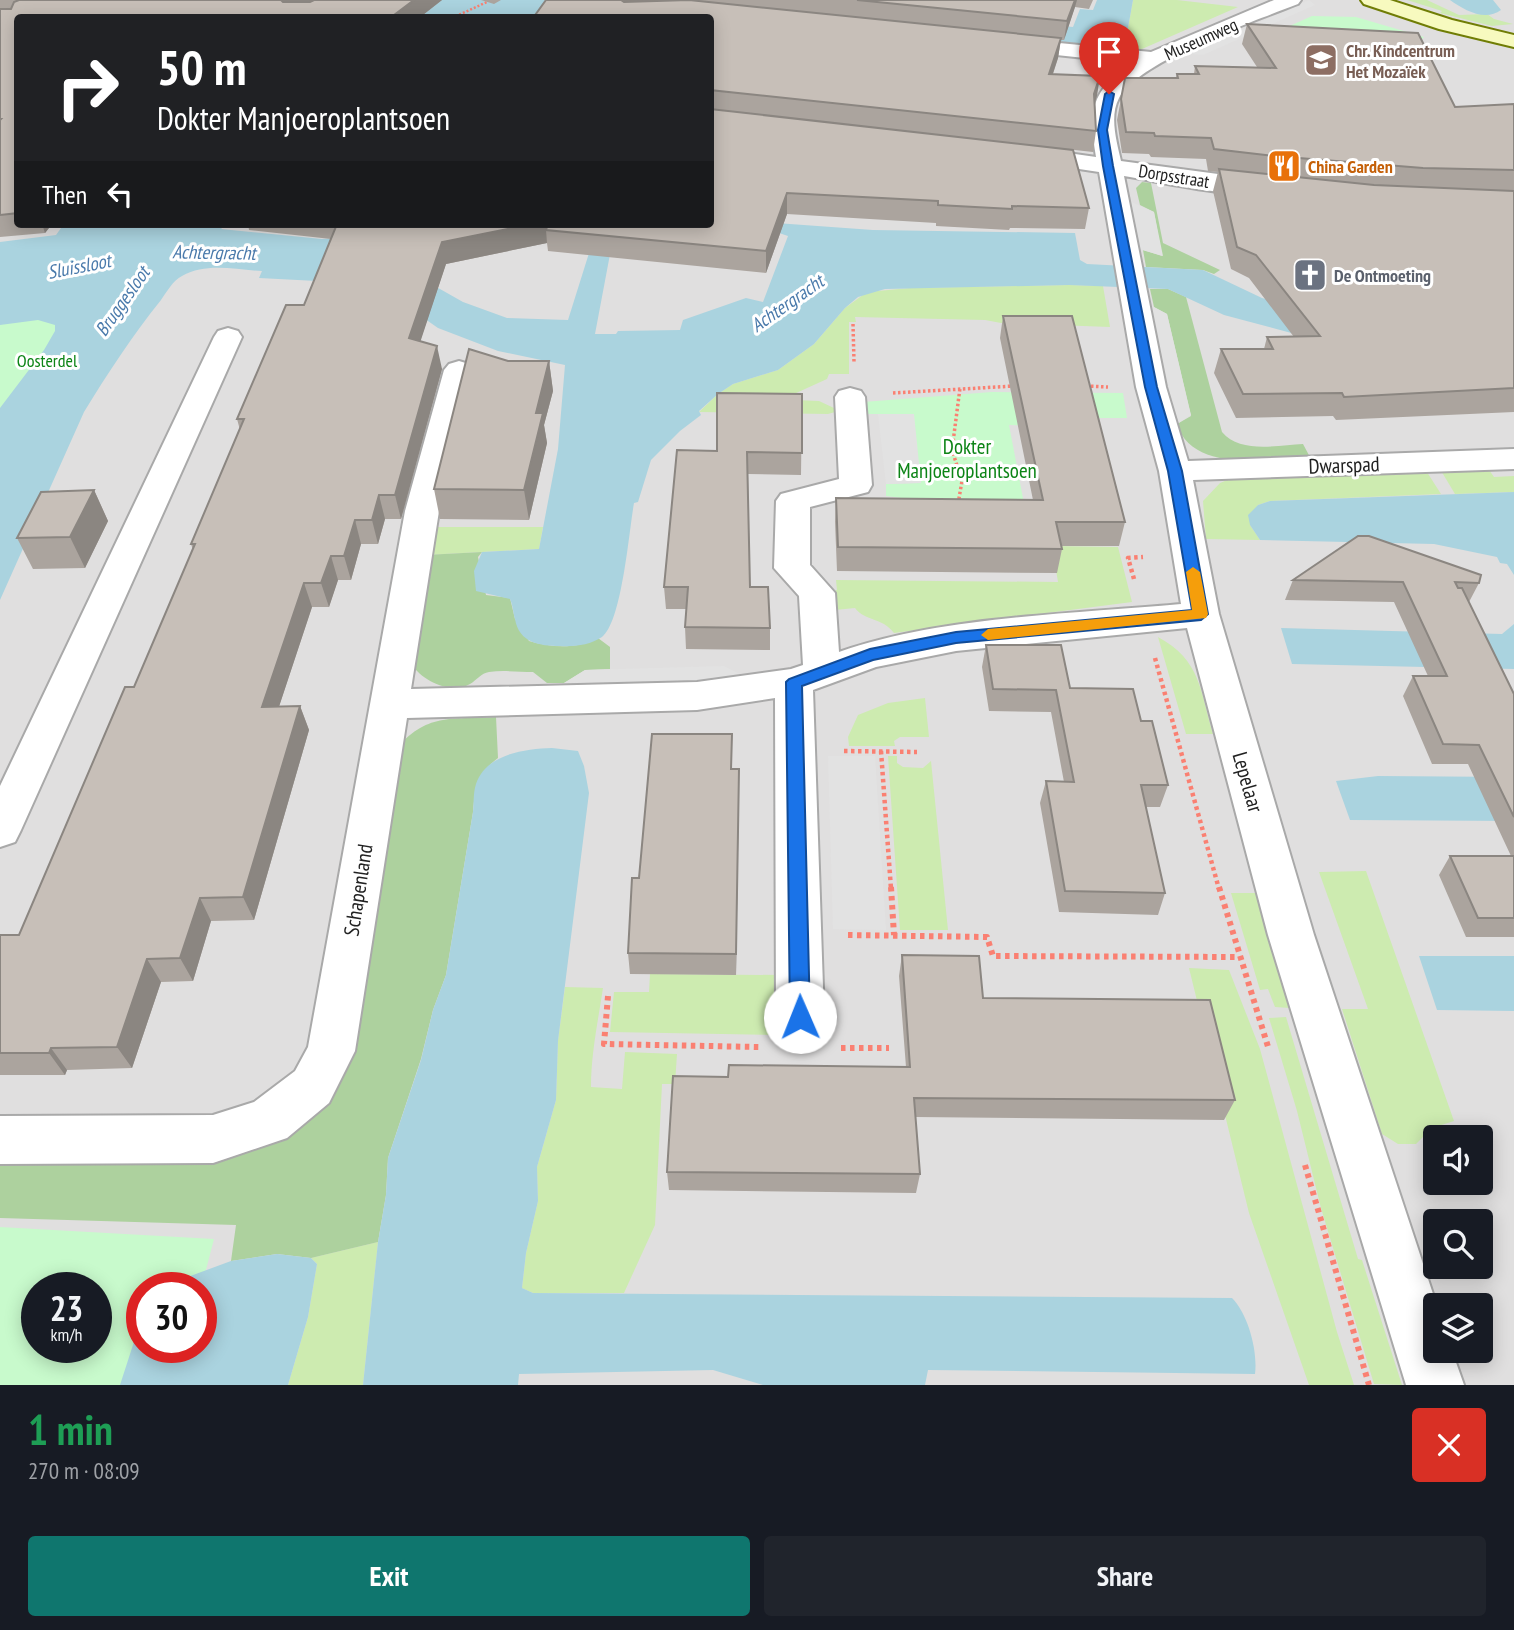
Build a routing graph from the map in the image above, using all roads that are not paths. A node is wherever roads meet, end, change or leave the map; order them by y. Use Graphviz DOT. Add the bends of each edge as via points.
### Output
graph roads {
  1 [pos="1291,0"];
  2 [pos="1371,0"];
  3 [pos="1514,41"];
  4 [pos="990,42"];
  5 [pos="1156,59"];
  6 [pos="1002,152"];
  7 [pos="1108,166"];
  8 [pos="1291,189"];
  9 [pos="228,337"];
  10 [pos="459,370"];
  11 [pos="850,397"];
  12 [pos="1514,459"];
  13 [pos="1175,471"];
  14 [pos="1201,614"];
  15 [pos="808,678"];
  16 [pos="388,704"];
  17 [pos="0,830"];
  18 [pos="800,1017"];
  19 [pos="0,1140"];
  20 [pos="1435,1385"];
  1 -- 5 [label="street, Museumweg"];
  2 -- 3 [label="street"];
  4 -- 5 [label="street"];
  5 -- 7 [label="street, Museumweg" via="1115,86 1106,101 1103,130"];
  6 -- 7 [label="street, Dorpsstraat"];
  7 -- 8 [label="street, Dorpsstraat"];
  7 -- 13 [label="street, Lepelaar" via="1151,387"];
  9 -- 17 [label="street"];
  10 -- 16 [label="street, Schapenland" via="422,511"];
  11 -- 15 [label="street" via="856,485 793,501 792,568 817,593"];
  12 -- 13 [label="street, Dwarspad"];
  13 -- 14 [label="street, Lepelaar"];
  14 -- 15 [label="street" via="956,638 870,655"];
  14 -- 20 [label="street, Lepelaar" via="1291,935"];
  15 -- 16 [label="street" via="697,696"];
  15 -- 18 [label="street" via="796,750"];
  16 -- 19 [label="street, Schapenland" via="331,1051 312,1087 269,1121 213,1139"];
}
